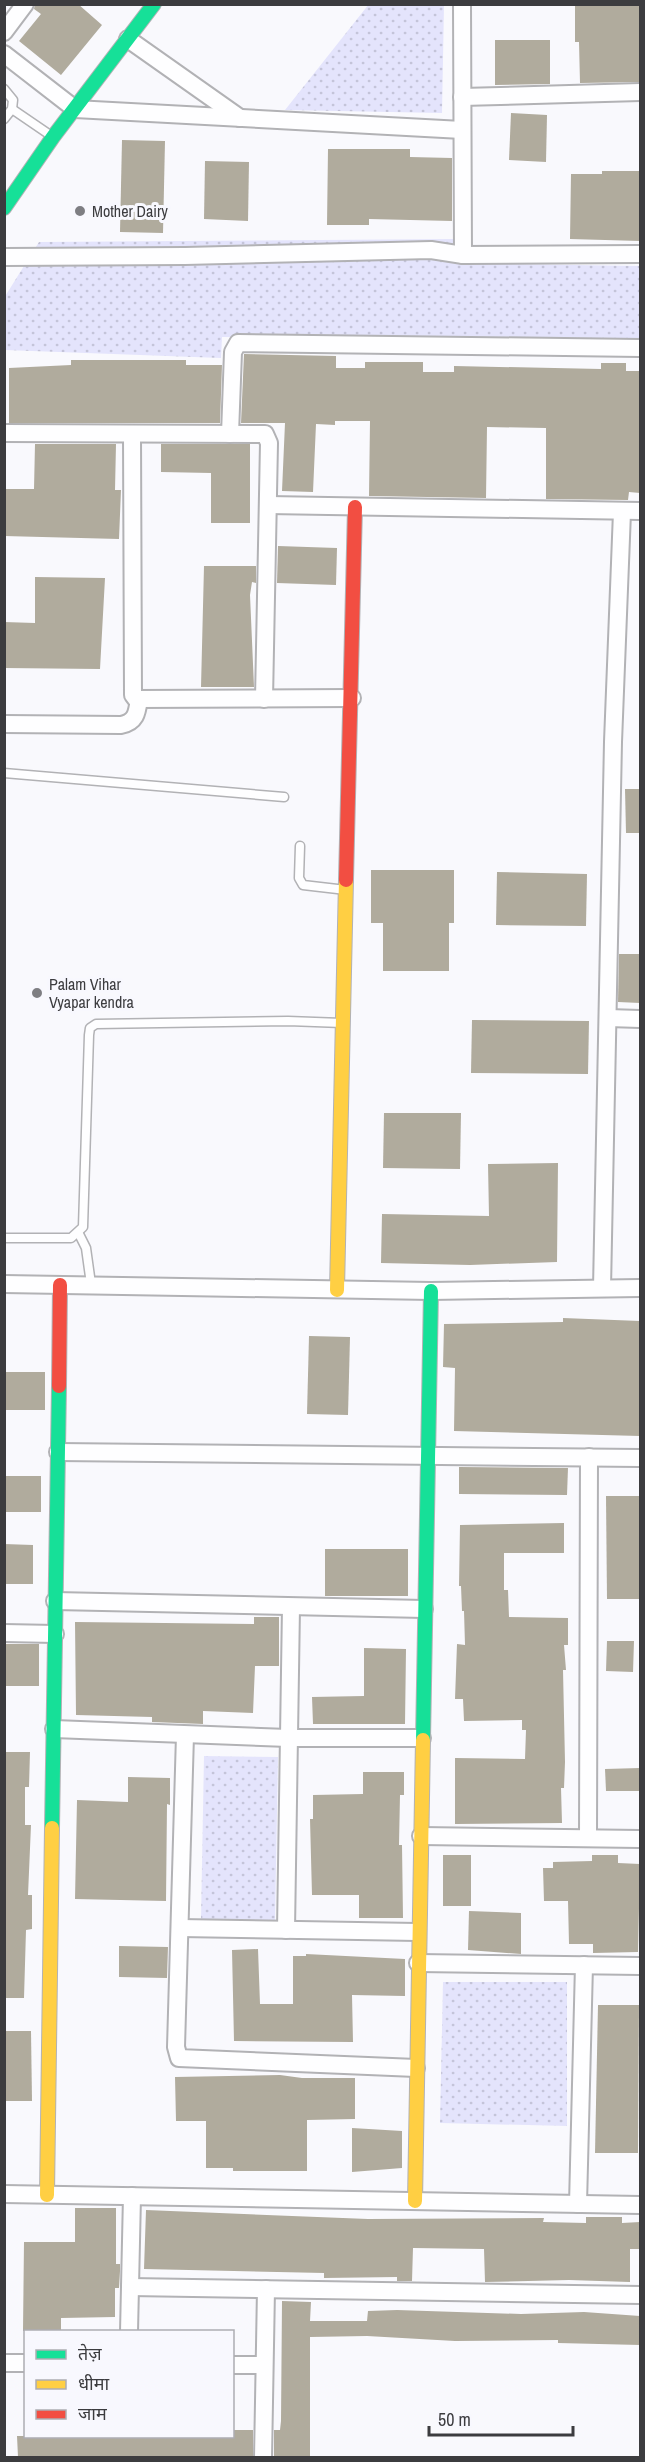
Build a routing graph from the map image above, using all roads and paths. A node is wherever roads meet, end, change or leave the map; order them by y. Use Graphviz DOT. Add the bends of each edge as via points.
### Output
graph roads {
  1 [pos="25,4"];
  2 [pos="154,4"];
  3 [pos="462,4"];
  4 [pos="4,32"];
  5 [pos="128,39"];
  6 [pos="4,54"];
  7 [pos="4,89"];
  8 [pos="640,92"];
  9 [pos="462,97"];
  10 [pos="12,109"];
  11 [pos="75,109"];
  12 [pos="241,118"];
  13 [pos="4,119"];
  14 [pos="462,130"];
  15 [pos="54,137"];
  16 [pos="4,208"];
  17 [pos="640,254"];
  18 [pos="463,255"];
  19 [pos="4,257"];
  20 [pos="640,348"];
  21 [pos="4,433"];
  22 [pos="132,434"];
  23 [pos="230,434"];
  24 [pos="268,505"];
  25 [pos="355,507"];
  26 [pos="640,511"];
  27 [pos="622,512"];
  28 [pos="352,698"];
  29 [pos="139,699"];
  30 [pos="264,699"];
  31 [pos="4,724"];
  32 [pos="4,773"];
  33 [pos="284,797"];
  34 [pos="300,846"];
  35 [pos="346,890"];
  36 [pos="608,1018"];
  37 [pos="640,1019"];
  38 [pos="342,1023"];
  39 [pos="79,1233"];
  40 [pos="4,1238"];
  41 [pos="4,1284"];
  42 [pos="91,1284"];
  43 [pos="60,1286"];
  44 [pos="602,1288"];
  45 [pos="640,1288"];
  46 [pos="337,1290"];
  47 [pos="431,1291"];
  48 [pos="58,1452"];
  49 [pos="427,1456"];
  50 [pos="589,1457"];
  51 [pos="640,1458"];
  52 [pos="56,1601"];
  53 [pos="291,1606"];
  54 [pos="424,1609"];
  55 [pos="4,1633"];
  56 [pos="55,1634"];
  57 [pos="54,1729"];
  58 [pos="185,1735"];
  59 [pos="288,1738"];
  60 [pos="422,1738"];
  61 [pos="421,1836"];
  62 [pos="588,1838"];
  63 [pos="640,1839"];
  64 [pos="180,1928"];
  65 [pos="286,1930"];
  66 [pos="417,1932"];
  67 [pos="418,1963"];
  68 [pos="584,1965"];
  69 [pos="640,1966"];
  70 [pos="416,2068"];
  71 [pos="4,2194"];
  72 [pos="47,2195"];
  73 [pos="132,2196"];
  74 [pos="415,2201"];
  75 [pos="578,2204"];
  76 [pos="640,2205"];
  77 [pos="130,2287"];
  78 [pos="266,2289"];
  79 [pos="640,2295"];
  80 [pos="129,2330"];
  81 [pos="4,2363"];
  82 [pos="24,2363"];
  83 [pos="234,2365"];
  84 [pos="264,2365"];
  85 [pos="263,2457"];
  1 -- 4 [label="street"];
  2 -- 5 [label="street"];
  3 -- 9 [label="street"];
  5 -- 11 [label="street"];
  5 -- 12 [label="street"];
  6 -- 11 [label="street"];
  7 -- 10 [label="lane" via="13,100"];
  8 -- 9 [label="street"];
  9 -- 14 [label="street"];
  10 -- 13 [label="lane"];
  10 -- 15 [label="lane"];
  11 -- 12 [label="street"];
  11 -- 15 [label="street"];
  12 -- 14 [label="street"];
  14 -- 18 [label="street"];
  15 -- 16 [label="street"];
  17 -- 18 [label="street"];
  18 -- 19 [label="street" via="431,250"];
  20 -- 23 [label="street" via="238,343 233,352"];
  21 -- 22 [label="street"];
  22 -- 23 [label="street"];
  22 -- 29 [label="street" via="133,695"];
  23 -- 24 [label="street" via="268,437"];
  24 -- 25 [label="street"];
  24 -- 30 [label="street"];
  25 -- 27 [label="street"];
  25 -- 28 [label="street"];
  26 -- 27 [label="street"];
  27 -- 36 [label="street"];
  28 -- 30 [label="street"];
  28 -- 35 [label="street"];
  29 -- 30 [label="street"];
  29 -- 31 [label="street" via="137,715 127,724"];
  32 -- 33 [label="lane"];
  34 -- 35 [label="lane" via="299,878 303,885"];
  35 -- 38 [label="street"];
  36 -- 37 [label="street"];
  36 -- 44 [label="street"];
  38 -- 39 [label="lane" via="106,1023 90,1028"];
  38 -- 46 [label="street"];
  39 -- 40 [label="lane" via="71,1238"];
  39 -- 42 [label="lane" via="86,1248"];
  41 -- 43 [label="street"];
  42 -- 43 [label="street"];
  42 -- 46 [label="street"];
  43 -- 48 [label="street"];
  44 -- 45 [label="street"];
  44 -- 47 [label="street"];
  46 -- 47 [label="street"];
  47 -- 49 [label="street"];
  48 -- 49 [label="street"];
  48 -- 52 [label="street"];
  49 -- 50 [label="street"];
  49 -- 54 [label="street"];
  50 -- 51 [label="street"];
  50 -- 62 [label="street"];
  52 -- 53 [label="street"];
  52 -- 56 [label="street"];
  53 -- 54 [label="street"];
  53 -- 59 [label="street"];
  54 -- 60 [label="street"];
  55 -- 56 [label="street"];
  56 -- 57 [label="street"];
  57 -- 58 [label="street"];
  57 -- 72 [label="street"];
  58 -- 59 [label="street"];
  58 -- 64 [label="street"];
  59 -- 60 [label="street"];
  59 -- 65 [label="street"];
  60 -- 61 [label="street"];
  61 -- 62 [label="street"];
  61 -- 66 [label="street"];
  62 -- 63 [label="street"];
  64 -- 65 [label="street"];
  64 -- 70 [label="street" via="176,2047 179,2058"];
  65 -- 66 [label="street"];
  66 -- 67 [label="street"];
  67 -- 68 [label="street"];
  67 -- 70 [label="street"];
  68 -- 69 [label="street"];
  68 -- 75 [label="street"];
  70 -- 74 [label="street"];
  71 -- 72 [label="street"];
  72 -- 73 [label="street"];
  73 -- 74 [label="street"];
  73 -- 77 [label="street"];
  74 -- 75 [label="street"];
  75 -- 76 [label="street"];
  77 -- 78 [label="street"];
  77 -- 80 [label="street"];
  78 -- 79 [label="street"];
  78 -- 84 [label="street"];
  81 -- 82 [label="street"];
  83 -- 84 [label="street"];
  84 -- 85 [label="street"];
}
